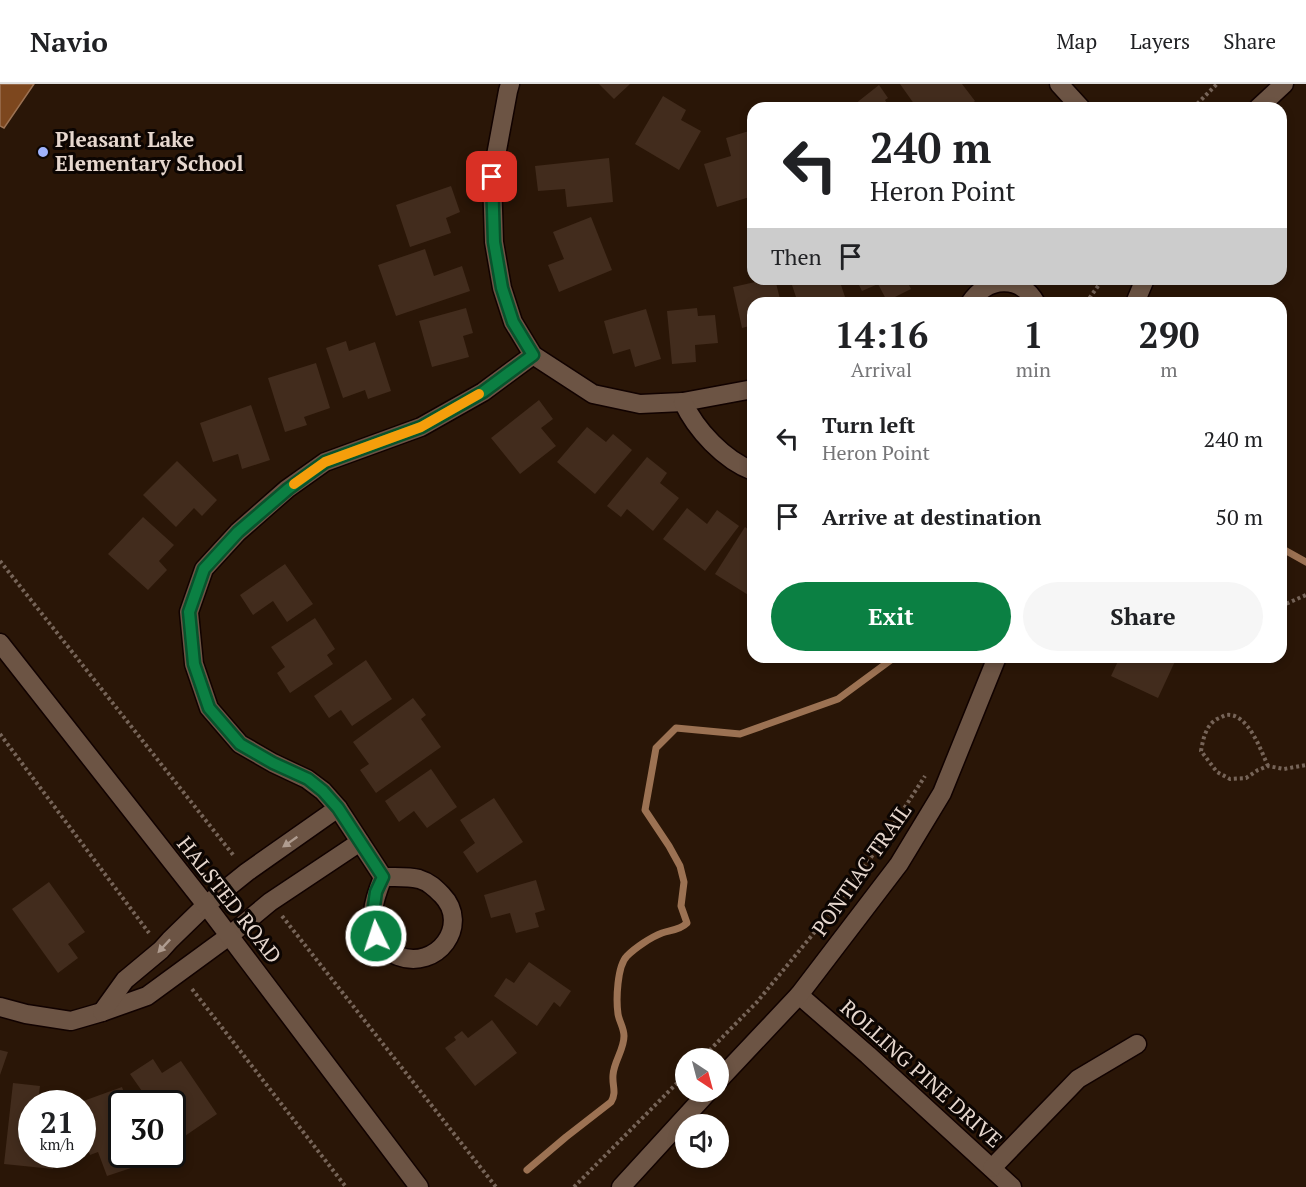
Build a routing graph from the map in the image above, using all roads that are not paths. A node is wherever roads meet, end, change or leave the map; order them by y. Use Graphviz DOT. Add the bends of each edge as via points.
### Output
graph roads {
  1 [pos="510,84"];
  2 [pos="1059,84"];
  3 [pos="1284,84"];
  4 [pos="1076,102"];
  5 [pos="1264,102"];
  6 [pos="989,285"];
  7 [pos="1018,285"];
  8 [pos="974,297"];
  9 [pos="1032,297"];
  10 [pos="533,355"];
  11 [pos="747,390"];
  12 [pos="684,402"];
  13 [pos="747,469"];
  14 [pos="0,642"];
  15 [pos="995,663"];
  16 [pos="338,808"];
  17 [pos="360,842"];
  18 [pos="383,877"];
  19 [pos="206,905"];
  20 [pos="229,936"];
  21 [pos="799,995"];
  22 [pos="0,1007"];
  23 [pos="102,1012"];
  24 [pos="1137,1044"];
  25 [pos="729,1069"];
  26 [pos="699,1102"];
  27 [pos="992,1168"];
  28 [pos="420,1187"];
  29 [pos="621,1187"];
  30 [pos="1012,1187"];
  1 -- 10 [label="street" via="492,177 494,242 513,322"];
  2 -- 4 [label="street"];
  3 -- 5 [label="street"];
  6 -- 8 [label="street"];
  7 -- 9 [label="street"];
  10 -- 12 [label="street" via="593,394 640,404"];
  10 -- 16 [label="street" via="483,392 421,427 325,462 238,532 204,569 189,612 194,664 209,708 240,744 308,779"];
  11 -- 12 [label="street"];
  12 -- 13 [label="street" via="691,418 715,447"];
  14 -- 19 [label="street, HALSTED ROAD"];
  15 -- 21 [label="street, PONTIAC TRAIL" via="942,793 899,864"];
  16 -- 17 [label="street"];
  16 -- 19 [label="street, one-way"];
  17 -- 18 [label="street"];
  17 -- 20 [label="street" via="270,902"];
  18 -- 18 [label="street" via="419,879 446,899 452,914 452,930 441,950 408,960 388,952 376,936 372,920 376,892"];
  19 -- 20 [label="street, HALSTED ROAD"];
  19 -- 23 [label="street, one-way" via="125,980"];
  20 -- 23 [label="street" via="147,996"];
  20 -- 28 [label="street, HALSTED ROAD"];
  21 -- 25 [label="street, PONTIAC TRAIL"];
  21 -- 27 [label="street, ROLLING PINE DRIVE"];
  22 -- 23 [label="street" via="71,1021"];
  24 -- 27 [label="street" via="1078,1079"];
  26 -- 29 [label="street"];
  27 -- 30 [label="street, ROLLING PINE DRIVE"];
}
